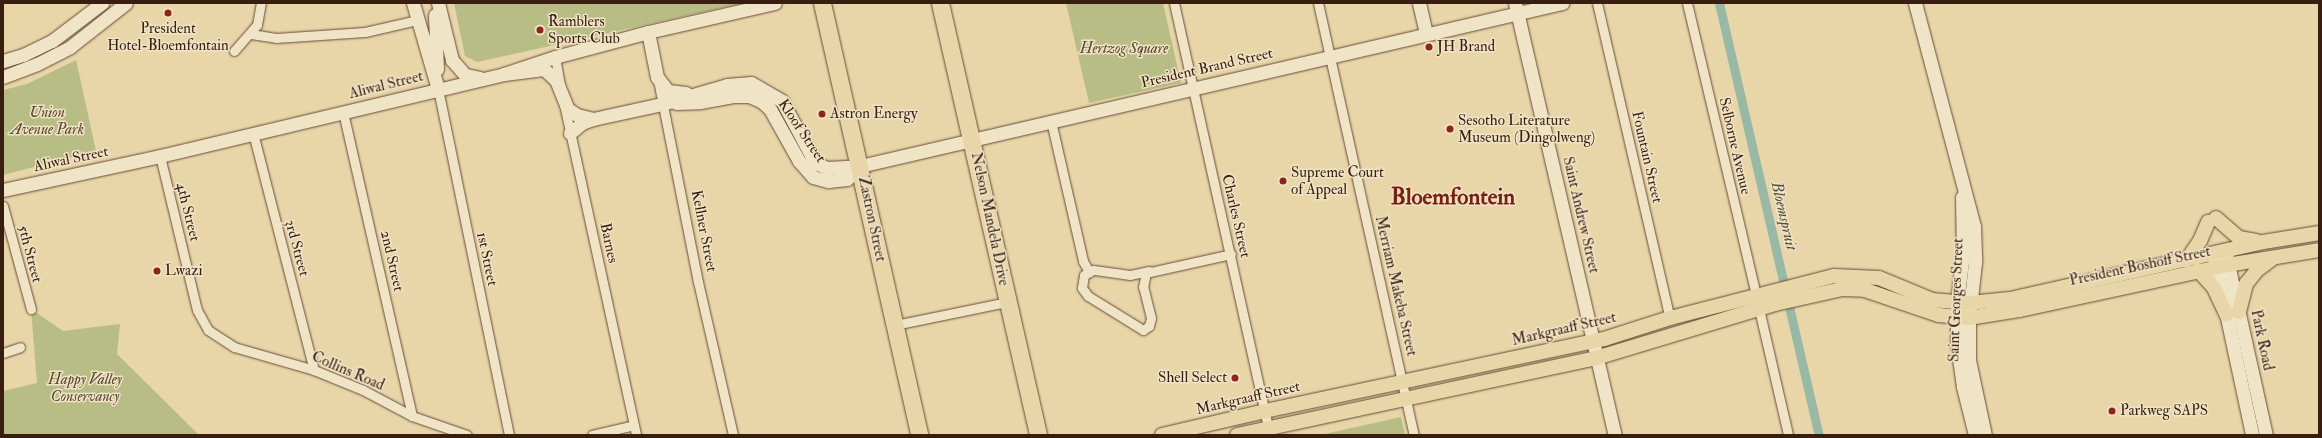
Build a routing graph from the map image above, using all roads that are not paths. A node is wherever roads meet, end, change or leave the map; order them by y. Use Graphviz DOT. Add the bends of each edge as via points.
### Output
graph roads {
  1 [pos="102,3"];
  2 [pos="126,3"];
  3 [pos="261,3"];
  4 [pos="413,3"];
  5 [pos="434,3"];
  6 [pos="438,3"];
  7 [pos="775,3"];
  8 [pos="822,3"];
  9 [pos="940,3"];
  10 [pos="1174,3"];
  11 [pos="1318,3"];
  12 [pos="1419,3"];
  13 [pos="1562,3"];
  14 [pos="1597,3"];
  15 [pos="1687,3"];
  16 [pos="1915,3"];
  17 [pos="1517,8"];
  18 [pos="112,15"];
  19 [pos="417,20"];
  20 [pos="648,32"];
  21 [pos="251,34"];
  22 [pos="1426,34"];
  23 [pos="234,51"];
  24 [pos="1331,56"];
  25 [pos="555,57"];
  26 [pos="3,61"];
  27 [pos="504,74"];
  28 [pos="3,77"];
  29 [pos="657,77"];
  30 [pos="484,79"];
  31 [pos="1192,87"];
  32 [pos="438,89"];
  33 [pos="695,92"];
  34 [pos="563,100"];
  35 [pos="662,104"];
  36 [pos="343,112"];
  37 [pos="593,119"];
  38 [pos="1051,120"];
  39 [pos="252,133"];
  40 [pos="570,133"];
  41 [pos="972,138"];
  42 [pos="160,156"];
  43 [pos="860,166"];
  44 [pos="3,190"];
  45 [pos="3,206"];
  46 [pos="2319,233"];
  47 [pos="2263,242"];
  48 [pos="2319,250"];
  49 [pos="1231,254"];
  50 [pos="2274,258"];
  51 [pos="2221,259"];
  52 [pos="2187,260"];
  53 [pos="2198,270"];
  54 [pos="1149,271"];
  55 [pos="1089,272"];
  56 [pos="1810,288"];
  57 [pos="1008,302"];
  58 [pos="1757,302"];
  59 [pos="1963,303"];
  60 [pos="31,309"];
  61 [pos="2233,313"];
  62 [pos="1670,318"];
  63 [pos="1962,318"];
  64 [pos="202,321"];
  65 [pos="895,325"];
  66 [pos="1680,332"];
  67 [pos="1593,342"];
  68 [pos="20,347"];
  69 [pos="3,353"];
  70 [pos="1596,358"];
  71 [pos="314,370"];
  72 [pos="1403,382"];
  73 [pos="1406,398"];
  74 [pos="1265,411"];
  75 [pos="412,416"];
  76 [pos="634,425"];
  77 [pos="1269,432"];
  78 [pos="467,435"];
  79 [pos="509,435"];
  80 [pos="596,435"];
  81 [pos="636,435"];
  82 [pos="733,435"];
  83 [pos="919,435"];
  84 [pos="1038,435"];
  85 [pos="1162,435"];
  86 [pos="1237,435"];
  87 [pos="1414,435"];
  88 [pos="1615,435"];
  89 [pos="1788,435"];
  90 [pos="1975,435"];
  91 [pos="1984,435"];
  92 [pos="2252,435"];
  93 [pos="2266,435"];
  1 -- 18 [label="street"];
  1 -- 26 [label="street" via="52,41 22,56"];
  2 -- 18 [label="street"];
  3 -- 21 [label="street"];
  4 -- 19 [label="street"];
  5 -- 32 [label="street"];
  6 -- 30 [label="street" via="452,60 465,75"];
  7 -- 20 [label="street, Aliwal Street"];
  8 -- 43 [label="highway, Zastron Street"];
  9 -- 41 [label="highway, Nelson Mandela Drive"];
  10 -- 31 [label="street, Charles Street"];
  11 -- 24 [label="street, Merriam Makeba Street"];
  12 -- 22 [label="street"];
  13 -- 17 [label="street, President Brand Street"];
  14 -- 62 [label="street, Fountain Street"];
  15 -- 58 [label="street, Selborne Avenue"];
  16 -- 59 [label="street, Saint Georges Street" via="1962,190"];
  17 -- 22 [label="street, President Brand Street"];
  17 -- 67 [label="street, Saint Andrew Street"];
  18 -- 28 [label="street" via="70,47 37,64"];
  19 -- 21 [label="street" via="365,32 276,38"];
  19 -- 32 [label="street"];
  20 -- 25 [label="street, Aliwal Street"];
  20 -- 29 [label="street, Kellner Street"];
  21 -- 23 [label="street"];
  22 -- 24 [label="street, President Brand Street"];
  24 -- 31 [label="street, President Brand Street"];
  24 -- 72 [label="street, Merriam Makeba Street" via="1375,266"];
  25 -- 27 [label="street, Aliwal Street"];
  25 -- 34 [label="street, Barnes"];
  27 -- 30 [label="street, Aliwal Street"];
  27 -- 34 [label="street" via="544,69 556,80"];
  29 -- 33 [label="street" via="668,91"];
  29 -- 35 [label="street, Kellner Street"];
  30 -- 32 [label="street, Aliwal Street"];
  31 -- 38 [label="street, President Brand Street"];
  31 -- 49 [label="street, Charles Street"];
  32 -- 36 [label="street, Aliwal Street"];
  32 -- 79 [label="street, 1st Street"];
  33 -- 35 [label="street, Kloof Street"];
  33 -- 43 [label="street, Kloof Street" via="740,83 752,83 761,87 782,101 805,146 818,164 827,168"];
  34 -- 37 [label="street" via="577,115"];
  34 -- 40 [label="street, Barnes"];
  35 -- 37 [label="street"];
  35 -- 43 [label="street, Kloof Street" via="749,96 770,109 799,161 814,177 828,181 848,178"];
  35 -- 82 [label="street, Kellner Street" via="698,282"];
  36 -- 39 [label="street, Aliwal Street"];
  36 -- 75 [label="street, 2nd Street"];
  37 -- 40 [label="street" via="582,123"];
  38 -- 41 [label="street, President Brand Street"];
  38 -- 55 [label="street" via="1083,261"];
  39 -- 42 [label="street, Aliwal Street"];
  39 -- 71 [label="street, 3rd Street"];
  40 -- 76 [label="street, Barnes"];
  41 -- 43 [label="street, President Brand Street"];
  41 -- 57 [label="highway, Nelson Mandela Drive"];
  42 -- 44 [label="street, Aliwal Street"];
  42 -- 64 [label="street, 4th Street"];
  43 -- 65 [label="highway, Zastron Street"];
  45 -- 60 [label="street, 5th Street"];
  46 -- 47 [label="main road, President Boshoff Street"];
  47 -- 51 [label="main road, President Boshoff Street"];
  47 -- 52 [label="main road" via="2239,238 2212,220"];
  48 -- 50 [label="main road, President Boshoff Street"];
  49 -- 54 [label="street"];
  49 -- 74 [label="street, Charles Street"];
  50 -- 51 [label="main road, President Boshoff Street"];
  50 -- 61 [label="main road" via="2256,271 2246,284"];
  51 -- 52 [label="main road, President Boshoff Street"];
  51 -- 53 [label="main road, President Boshoff Street"];
  51 -- 61 [label="street, Park Road"];
  52 -- 59 [label="main road, President Boshoff Street" via="2010,299"];
  53 -- 61 [label="main road"];
  53 -- 63 [label="main road, President Boshoff Street" via="2020,310"];
  54 -- 55 [label="street" via="1130,275 1102,269"];
  54 -- 55 [label="street" via="1144,277 1143,287 1151,318 1149,326 1143,330 1084,292 1081,282"];
  56 -- 58 [label="main road, Markgraaff Street"];
  56 -- 59 [label="main road, Markgraaff Street" via="1834,276 1878,278 1932,300"];
  56 -- 63 [label="main road, Markgraaff Street" via="1865,290 1939,315"];
  57 -- 65 [label="street"];
  57 -- 84 [label="highway, Nelson Mandela Drive"];
  58 -- 62 [label="main road, Markgraaff Street"];
  58 -- 66 [label="main road, Markgraaff Street"];
  58 -- 89 [label="street, Selborne Avenue"];
  59 -- 63 [label="street, Saint Georges Street"];
  61 -- 92 [label="street, Park Road"];
  61 -- 93 [label="street, Park Road"];
  62 -- 66 [label="main road"];
  62 -- 67 [label="main road, Markgraaff Street"];
  63 -- 90 [label="street, Saint Georges Street" via="1958,360"];
  63 -- 91 [label="street, Saint Georges Street"];
  64 -- 71 [label="street, Collins Road" via="216,337 234,348"];
  65 -- 83 [label="highway, Zastron Street"];
  66 -- 70 [label="main road, Markgraaff Street"];
  67 -- 70 [label="street, Saint Andrew Street"];
  67 -- 72 [label="main road, Markgraaff Street"];
  68 -- 69 [label="street"];
  70 -- 73 [label="main road, Markgraaff Street"];
  70 -- 88 [label="street, Saint Andrew Street"];
  71 -- 75 [label="street, Collins Road" via="363,390"];
  72 -- 73 [label="street, Merriam Makeba Street"];
  72 -- 74 [label="main road, Markgraaff Street"];
  73 -- 77 [label="main road, Markgraaff Street"];
  73 -- 87 [label="street, Merriam Makeba Street"];
  74 -- 77 [label="street, Charles Street"];
  74 -- 85 [label="main road, Markgraaff Street"];
  75 -- 78 [label="street, Collins Road"];
  76 -- 80 [label="street"];
  76 -- 81 [label="street, Barnes"];
  77 -- 86 [label="main road, Markgraaff Street"];
}
